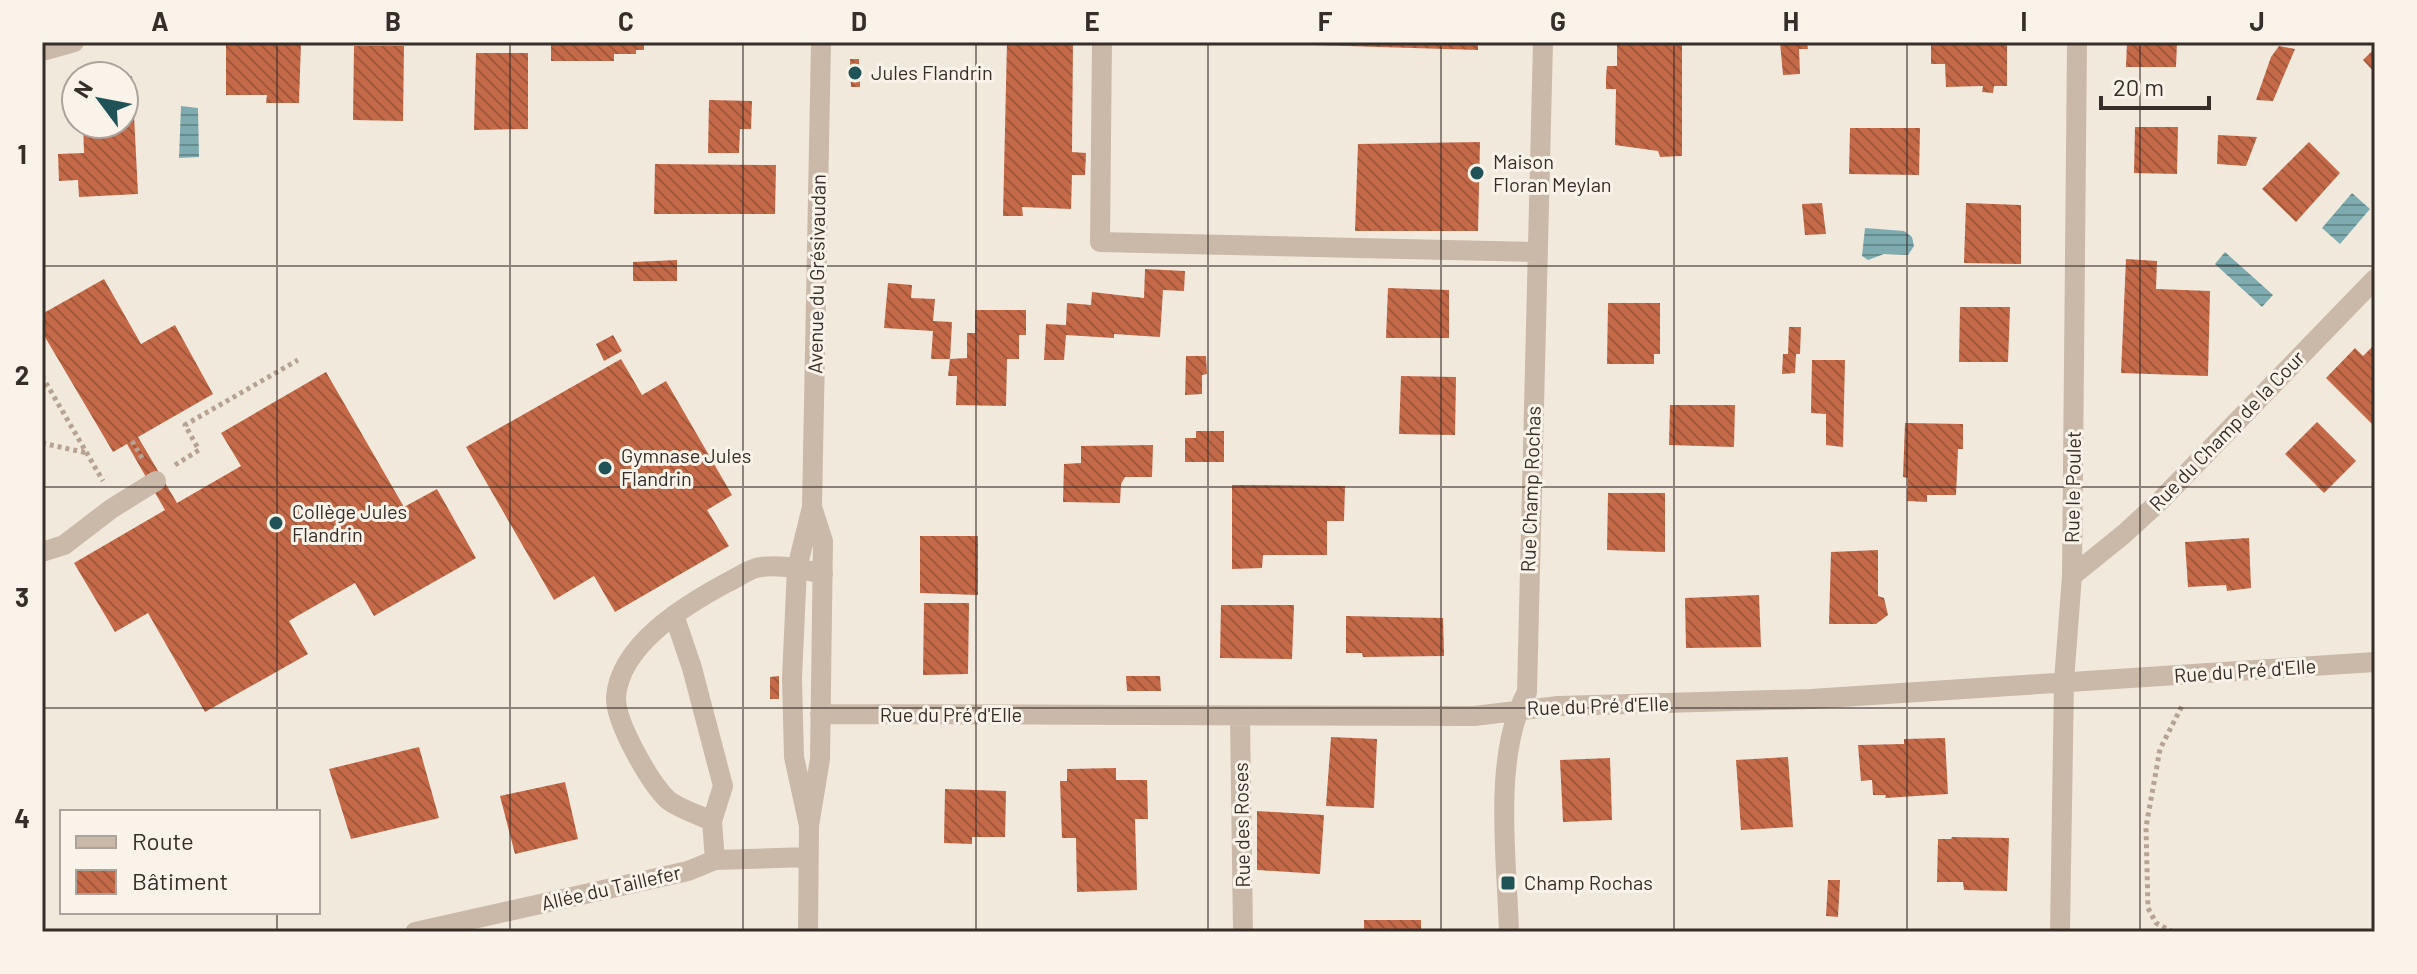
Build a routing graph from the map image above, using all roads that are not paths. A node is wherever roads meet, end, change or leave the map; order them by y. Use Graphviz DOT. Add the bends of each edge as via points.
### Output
graph roads {
  1 [pos="74,42"];
  2 [pos="821,42"];
  3 [pos="1102,42"];
  4 [pos="1543,42"];
  5 [pos="2077,42"];
  6 [pos="42,51"];
  7 [pos="1538,252"];
  8 [pos="2375,279"];
  9 [pos="156,481"];
  10 [pos="812,507"];
  11 [pos="42,552"];
  12 [pos="797,568"];
  13 [pos="823,574"];
  14 [pos="2072,576"];
  15 [pos="674,615"];
  16 [pos="2375,662"];
  17 [pos="2064,681"];
  18 [pos="1518,709"];
  19 [pos="820,714"];
  20 [pos="1240,717"];
  21 [pos="712,821"];
  22 [pos="809,826"];
  23 [pos="808,857"];
  24 [pos="715,860"];
  25 [pos="415,932"];
  26 [pos="808,932"];
  27 [pos="1243,932"];
  28 [pos="1509,932"];
  29 [pos="2060,932"];
  1 -- 6 [label="street"];
  2 -- 10 [label="street, Avenue du Grésivaudan"];
  3 -- 7 [label="street" via="1100,242"];
  4 -- 7 [label="street, Rue Champ Rochas"];
  5 -- 14 [label="street, Rue le Poulet"];
  7 -- 18 [label="street, Rue Champ Rochas" via="1527,692"];
  8 -- 14 [label="street, Rue du Champ de la Cour" via="2160,501"];
  9 -- 11 [label="street" via="64,545"];
  10 -- 12 [label="street, Avenue du Grésivaudan"];
  10 -- 13 [label="street, Avenue du Grésivaudan" via="823,541"];
  12 -- 13 [label="street"];
  12 -- 15 [label="street" via="757,568"];
  12 -- 22 [label="street, Avenue du Grésivaudan" via="794,757"];
  13 -- 19 [label="street, Avenue du Grésivaudan"];
  14 -- 17 [label="street, Rue le Poulet"];
  15 -- 21 [label="street" via="723,786"];
  15 -- 21 [label="street" via="651,633 621,675 616,699 650,778 670,801"];
  16 -- 17 [label="street, Rue du Pré d'Elle"];
  17 -- 18 [label="street, Rue du Pré d'Elle" via="1811,699"];
  17 -- 29 [label="street, Rue le Poulet"];
  18 -- 20 [label="street, Rue du Pré d'Elle" via="1474,716"];
  18 -- 28 [label="street, Rue Champ Rochas" via="1506,763"];
  19 -- 20 [label="street, Rue du Pré d'Elle"];
  19 -- 22 [label="street, Avenue du Grésivaudan" via="820,759"];
  20 -- 27 [label="street, Rue des Roses"];
  21 -- 24 [label="street"];
  22 -- 23 [label="street, Avenue du Grésivaudan"];
  23 -- 24 [label="street, Allée du Taillefer"];
  23 -- 26 [label="street, Avenue du Grésivaudan"];
  24 -- 25 [label="street, Allée du Taillefer" via="688,871"];
}
